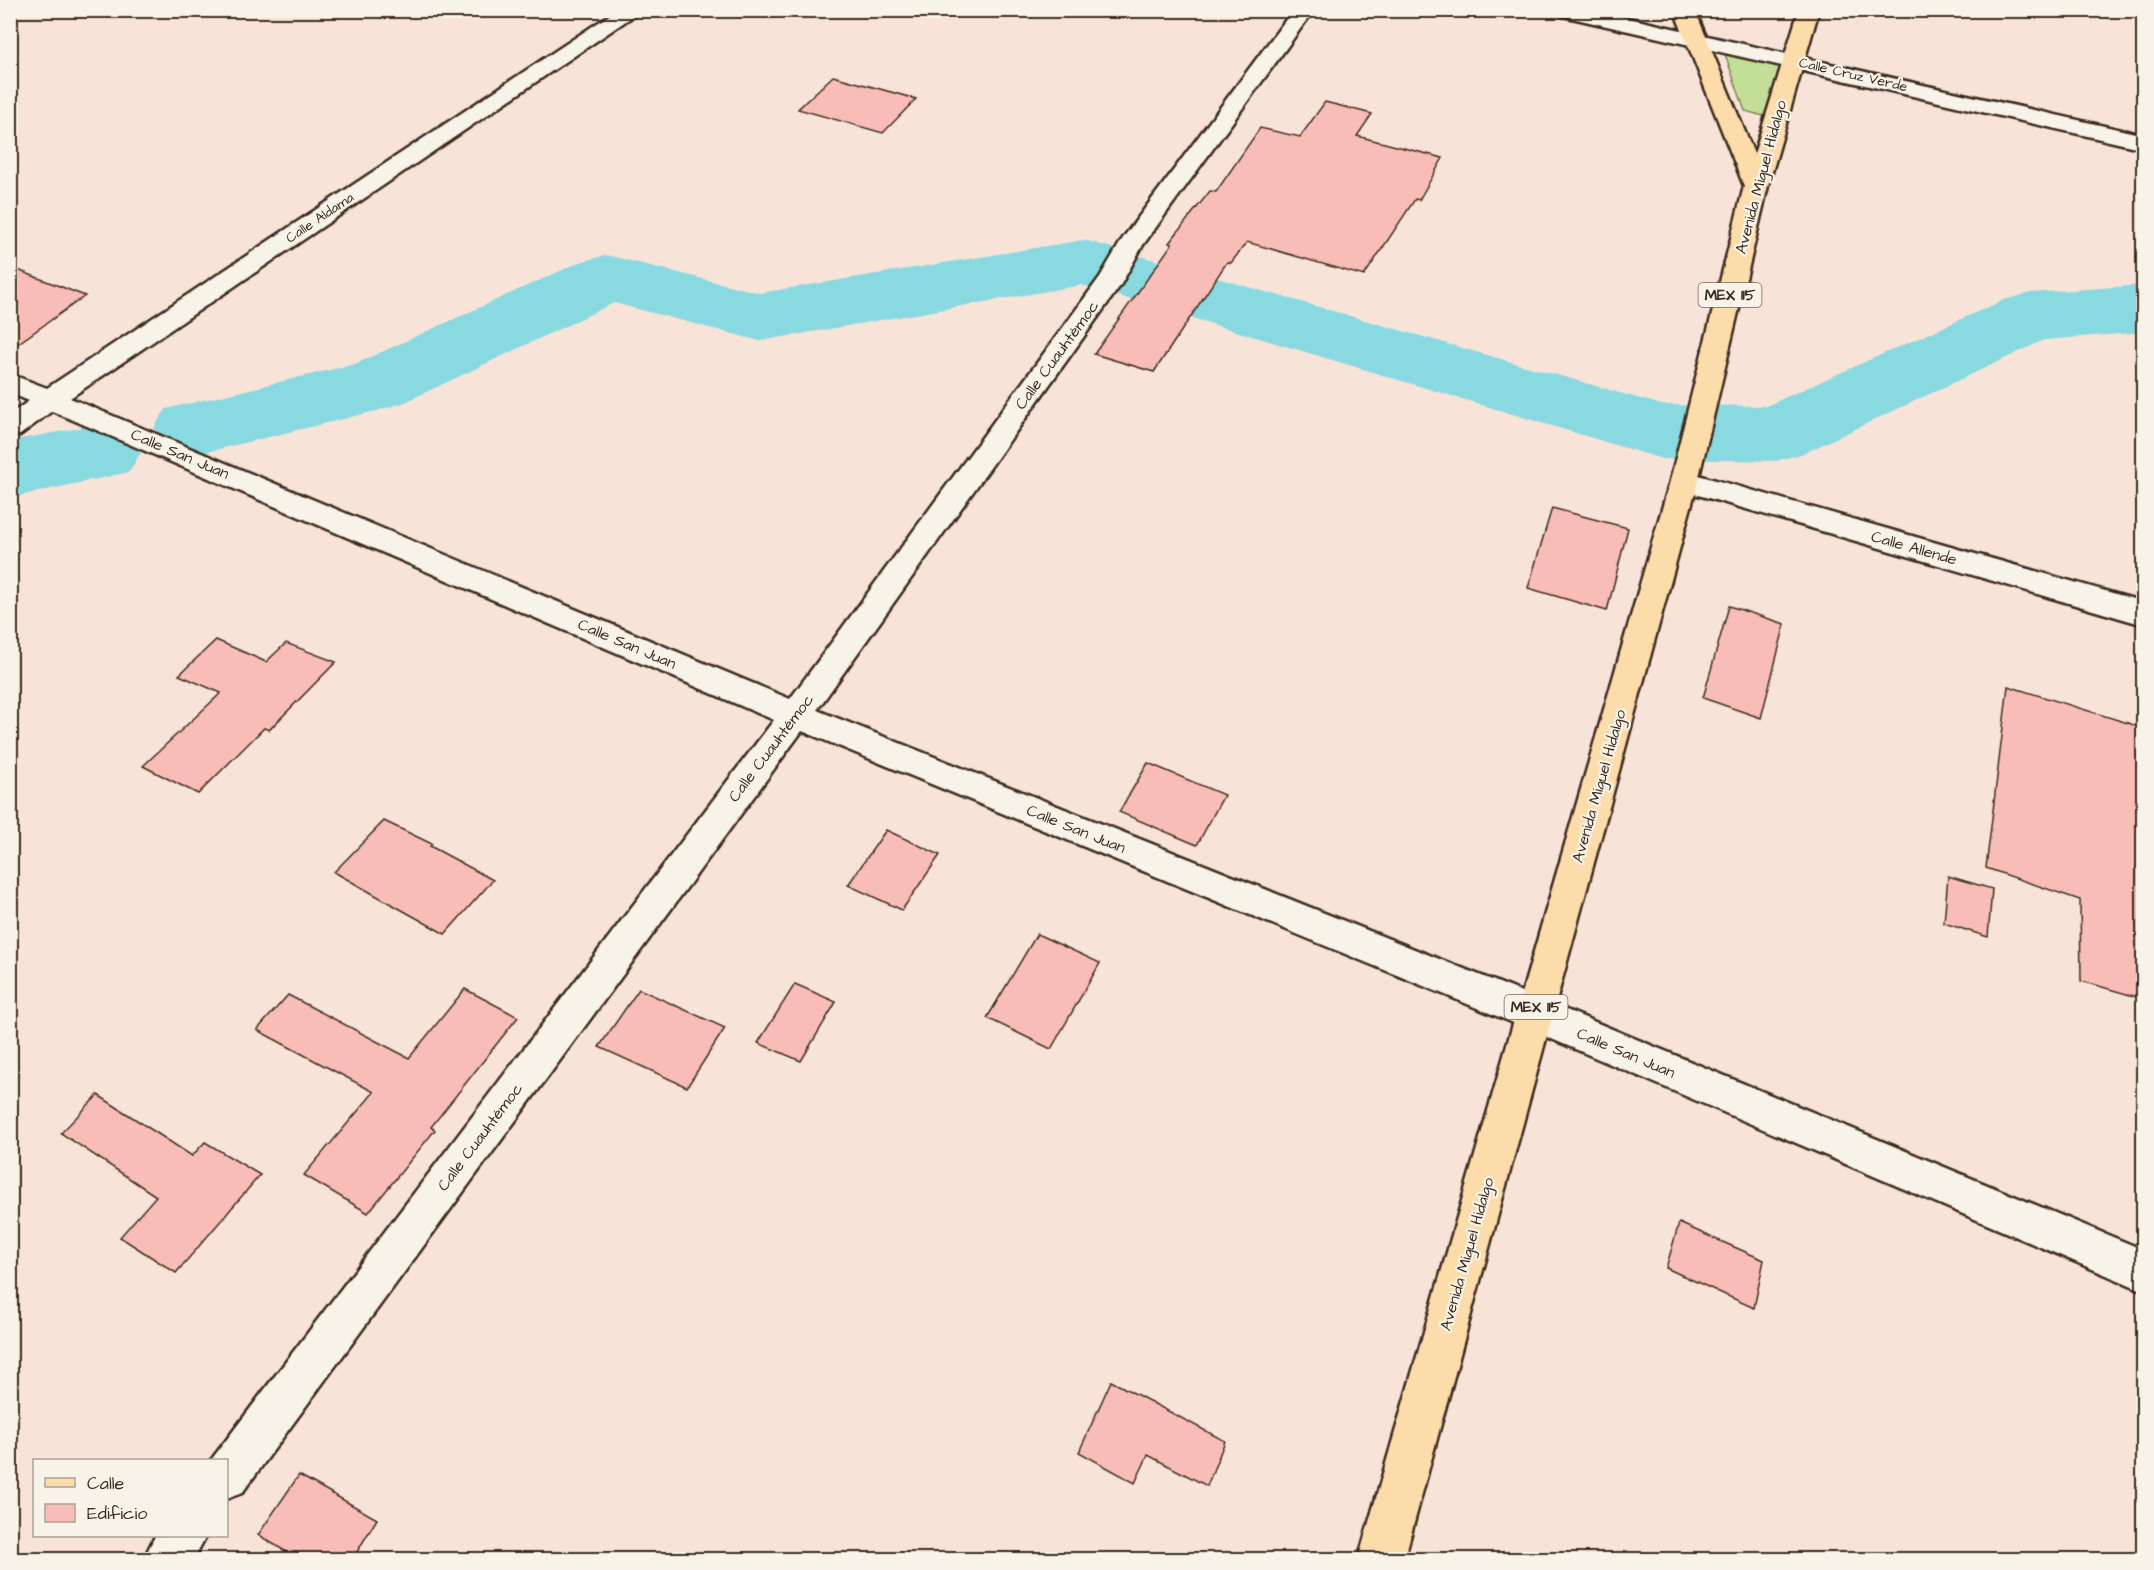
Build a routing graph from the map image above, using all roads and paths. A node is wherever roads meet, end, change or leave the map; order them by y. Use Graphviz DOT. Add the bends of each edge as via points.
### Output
graph roads {
  1 [pos="632,10"];
  2 [pos="1304,10"];
  3 [pos="1563,10"];
  4 [pos="1684,10"];
  5 [pos="1809,10"];
  6 [pos="1695,39"];
  7 [pos="1794,62"];
  8 [pos="2144,142"];
  9 [pos="1756,186"];
  10 [pos="10,383"];
  11 [pos="50,399"];
  12 [pos="10,428"];
  13 [pos="1688,467"];
  14 [pos="2144,614"];
  15 [pos="796,715"];
  16 [pos="1534,1014"];
  17 [pos="2144,1271"];
  18 [pos="228,1474"];
  19 [pos="182,1537"];
  20 [pos="165,1560"];
  21 [pos="1381,1560"];
  1 -- 11 [label="street, Calle Aldama"];
  2 -- 15 [label="street, Calle Cuauhtémoc" via="1132,243 1111,280"];
  3 -- 6 [label="street, Calle Cruz Verde"];
  4 -- 6 [label="main road"];
  5 -- 7 [label="main road, Avenida Miguel Hidalgo / MEX 115"];
  6 -- 7 [label="street, Calle Cruz Verde"];
  6 -- 9 [label="main road"];
  7 -- 8 [label="street, Calle Cruz Verde"];
  7 -- 9 [label="main road, Avenida Miguel Hidalgo / MEX 115"];
  9 -- 13 [label="main road, Avenida Miguel Hidalgo / MEX 115"];
  10 -- 11 [label="street, Calle San Juan"];
  11 -- 12 [label="street, Calle Aldama"];
  11 -- 15 [label="street, Calle San Juan"];
  13 -- 14 [label="street, Calle Allende"];
  13 -- 16 [label="main road, Avenida Miguel Hidalgo / MEX 115"];
  15 -- 16 [label="street, Calle San Juan"];
  15 -- 18 [label="street, Calle Cuauhtémoc"];
  16 -- 17 [label="street, Calle San Juan"];
  16 -- 21 [label="main road, Avenida Miguel Hidalgo / MEX 115"];
  19 -- 20 [label="street"];
}
